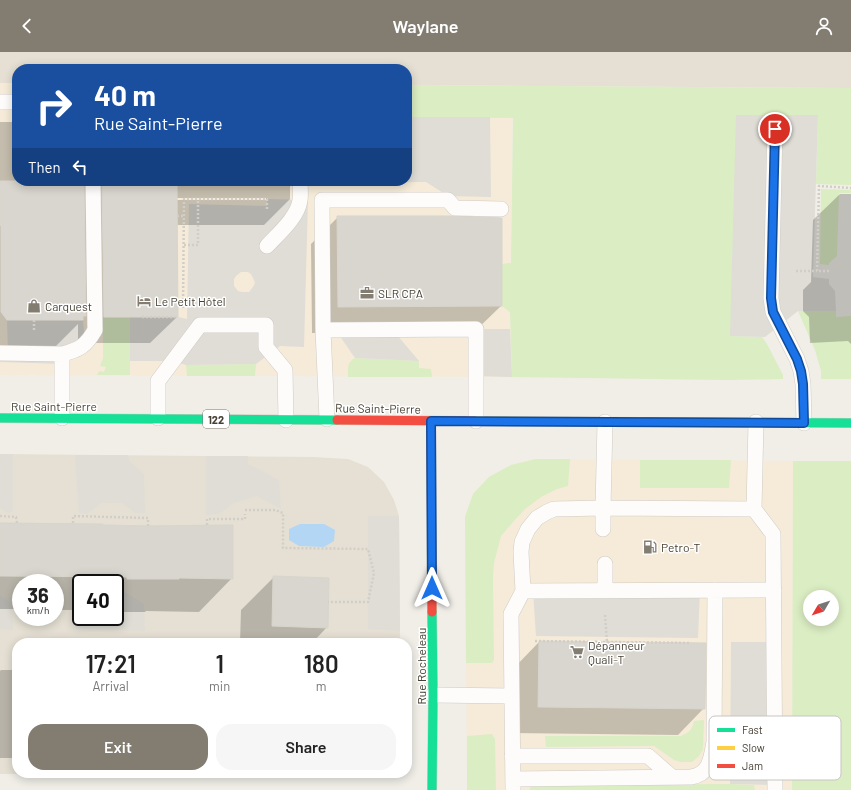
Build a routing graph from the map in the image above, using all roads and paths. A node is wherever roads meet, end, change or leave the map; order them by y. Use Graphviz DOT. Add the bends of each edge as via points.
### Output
graph roads {
  1 [pos="0,102"];
  2 [pos="12,102"];
  3 [pos="775,129"];
  4 [pos="93,186"];
  5 [pos="300,186"];
  6 [pos="851,188"];
  7 [pos="198,199"];
  8 [pos="267,199"];
  9 [pos="501,209"];
  10 [pos="177,216"];
  11 [pos="184,216"];
  12 [pos="184,245"];
  13 [pos="267,246"];
  14 [pos="829,271"];
  15 [pos="183,309"];
  16 [pos="142,317"];
  17 [pos="178,317"];
  18 [pos="323,330"];
  19 [pos="0,353"];
  20 [pos="62,354"];
  21 [pos="0,418"];
  22 [pos="62,418"];
  23 [pos="158,418"];
  24 [pos="327,419"];
  25 [pos="286,420"];
  26 [pos="431,421"];
  27 [pos="476,421"];
  28 [pos="605,422"];
  29 [pos="756,422"];
  30 [pos="804,423"];
  31 [pos="851,423"];
  32 [pos="604,508"];
  33 [pos="754,509"];
  34 [pos="0,516"];
  35 [pos="17,523"];
  36 [pos="73,523"];
  37 [pos="207,525"];
  38 [pos="148,526"];
  39 [pos="603,529"];
  40 [pos="605,564"];
  41 [pos="604,590"];
  42 [pos="715,590"];
  43 [pos="774,590"];
  44 [pos="523,591"];
  45 [pos="328,602"];
  46 [pos="539,641"];
  47 [pos="695,643"];
  48 [pos="433,695"];
  49 [pos="512,696"];
  50 [pos="714,716"];
  51 [pos="775,716"];
  52 [pos="512,756"];
  53 [pos="709,764"];
  54 [pos="672,777"];
  55 [pos="775,780"];
  56 [pos="513,784"];
  57 [pos="432,790"];
  58 [pos="775,790"];
  1 -- 2 [label="lane"];
  3 -- 30 [label="lane" via="771,298 773,312 801,371"];
  4 -- 20 [label="lane" via="95,330 82,348"];
  5 -- 13 [label="lane" via="300,200 294,214"];
  6 -- 14 [label="path" via="818,186 817,271"];
  7 -- 8 [label="path"];
  7 -- 11 [label="path" via="184,199"];
  7 -- 12 [label="path" via="198,245"];
  9 -- 18 [label="lane" via="455,208 448,200 322,200"];
  10 -- 11 [label="path"];
  11 -- 12 [label="path"];
  12 -- 15 [label="path"];
  16 -- 17 [label="path"];
  18 -- 24 [label="lane"];
  18 -- 27 [label="lane" via="476,329"];
  19 -- 20 [label="lane"];
  20 -- 22 [label="lane"];
  21 -- 22 [label="main road, Rue Saint-Pierre / 122"];
  22 -- 23 [label="main road, Rue Saint-Pierre / 122"];
  23 -- 25 [label="main road, Rue Saint-Pierre / 122"];
  23 -- 25 [label="lane" via="158,381 200,325 266,325 266,347 285,370"];
  24 -- 25 [label="main road, Rue Saint-Pierre / 122"];
  24 -- 26 [label="main road, Rue Saint-Pierre / 122"];
  26 -- 27 [label="main road, Rue Saint-Pierre / 122"];
  26 -- 48 [label="main road, Rue Rocheleau"];
  27 -- 28 [label="main road, Rue Saint-Pierre / 122"];
  28 -- 29 [label="main road, Rue Saint-Pierre / 122"];
  28 -- 32 [label="lane"];
  29 -- 30 [label="main road, Rue Saint-Pierre / 122"];
  29 -- 33 [label="lane"];
  30 -- 31 [label="main road, Rue Saint-Pierre / 122"];
  32 -- 33 [label="lane"];
  32 -- 39 [label="lane"];
  32 -- 44 [label="lane" via="554,509 537,518 522,542"];
  33 -- 43 [label="lane" via="773,534"];
  34 -- 35 [label="path" via="16,517"];
  36 -- 38 [label="path" via="73,516 148,518"];
  37 -- 45 [label="path" via="208,519 245,519 245,512 276,510 283,513 283,548 368,549 374,573 368,602"];
  40 -- 41 [label="lane"];
  41 -- 42 [label="lane"];
  41 -- 44 [label="lane"];
  42 -- 43 [label="lane"];
  42 -- 50 [label="lane"];
  43 -- 51 [label="lane"];
  44 -- 49 [label="lane" via="511,614"];
  46 -- 47 [label="path"];
  48 -- 49 [label="lane"];
  48 -- 57 [label="main road, Rue Rocheleau"];
  49 -- 52 [label="lane"];
  52 -- 54 [label="lane" via="648,756"];
  52 -- 56 [label="lane"];
  53 -- 54 [label="lane" via="697,776"];
  54 -- 56 [label="lane"];
  55 -- 58 [label="lane"];
}
